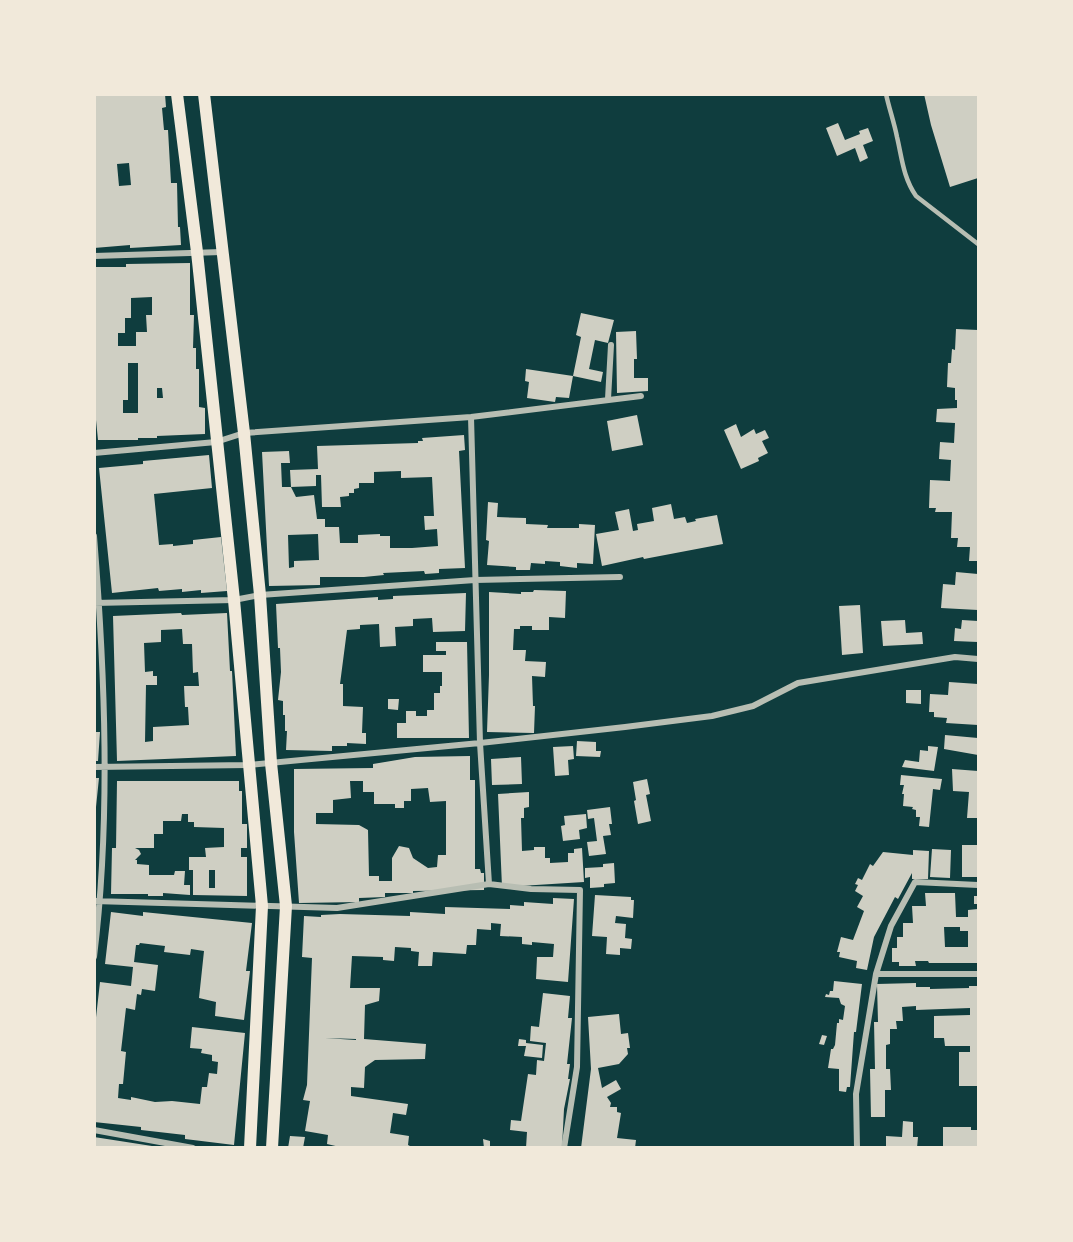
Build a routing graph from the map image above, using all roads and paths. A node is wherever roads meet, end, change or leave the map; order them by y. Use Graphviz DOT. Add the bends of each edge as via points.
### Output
graph roads {
  1 [pos="177,94"];
  2 [pos="204,94"];
  3 [pos="886,94"];
  4 [pos="978,244"];
  5 [pos="196,252"];
  6 [pos="222,252"];
  7 [pos="94,256"];
  8 [pos="611,345"];
  9 [pos="641,396"];
  10 [pos="608,399"];
  11 [pos="471,417"];
  12 [pos="244,433"];
  13 [pos="216,442"];
  14 [pos="94,453"];
  15 [pos="94,536"];
  16 [pos="620,577"];
  17 [pos="475,580"];
  18 [pos="260,595"];
  19 [pos="234,600"];
  20 [pos="97,603"];
  21 [pos="978,659"];
  22 [pos="480,743"];
  23 [pos="271,763"];
  24 [pos="248,765"];
  25 [pos="94,767"];
  26 [pos="106,767"];
  27 [pos="489,884"];
  28 [pos="978,885"];
  29 [pos="98,902"];
  30 [pos="262,906"];
  31 [pos="286,906"];
  32 [pos="94,957"];
  33 [pos="876,974"];
  34 [pos="978,974"];
  35 [pos="94,1130"];
  36 [pos="193,1148"];
  37 [pos="250,1148"];
  38 [pos="272,1148"];
  39 [pos="564,1148"];
  40 [pos="857,1148"];
  1 -- 5 [label="main road"];
  2 -- 6 [label="main road"];
  3 -- 4 [label="lane" via="909,186"];
  5 -- 6 [label="street"];
  5 -- 7 [label="street"];
  5 -- 13 [label="main road"];
  6 -- 12 [label="main road"];
  8 -- 10 [label="street"];
  9 -- 10 [label="street"];
  10 -- 11 [label="street"];
  11 -- 12 [label="street"];
  11 -- 17 [label="street"];
  12 -- 13 [label="street"];
  12 -- 18 [label="main road"];
  13 -- 14 [label="street"];
  13 -- 19 [label="main road"];
  15 -- 20 [label="street"];
  16 -- 17 [label="street"];
  17 -- 18 [label="street"];
  17 -- 22 [label="street"];
  18 -- 19 [label="street"];
  18 -- 23 [label="main road"];
  19 -- 20 [label="street"];
  19 -- 24 [label="main road"];
  20 -- 26 [label="street"];
  21 -- 22 [label="street" via="956,657 798,683 753,706 712,716"];
  22 -- 23 [label="street"];
  22 -- 27 [label="street"];
  23 -- 24 [label="street"];
  23 -- 31 [label="main road"];
  24 -- 26 [label="street"];
  24 -- 30 [label="main road"];
  25 -- 26 [label="street"];
  26 -- 29 [label="street"];
  27 -- 31 [label="street" via="337,908"];
  27 -- 39 [label="street" via="579,890 577,1067"];
  28 -- 33 [label="street" via="915,882 891,926"];
  29 -- 30 [label="street"];
  29 -- 32 [label="street"];
  30 -- 31 [label="street"];
  30 -- 37 [label="main road"];
  31 -- 38 [label="main road"];
  33 -- 34 [label="street"];
  33 -- 40 [label="street" via="856,1094"];
  35 -- 36 [label="street"];
}
